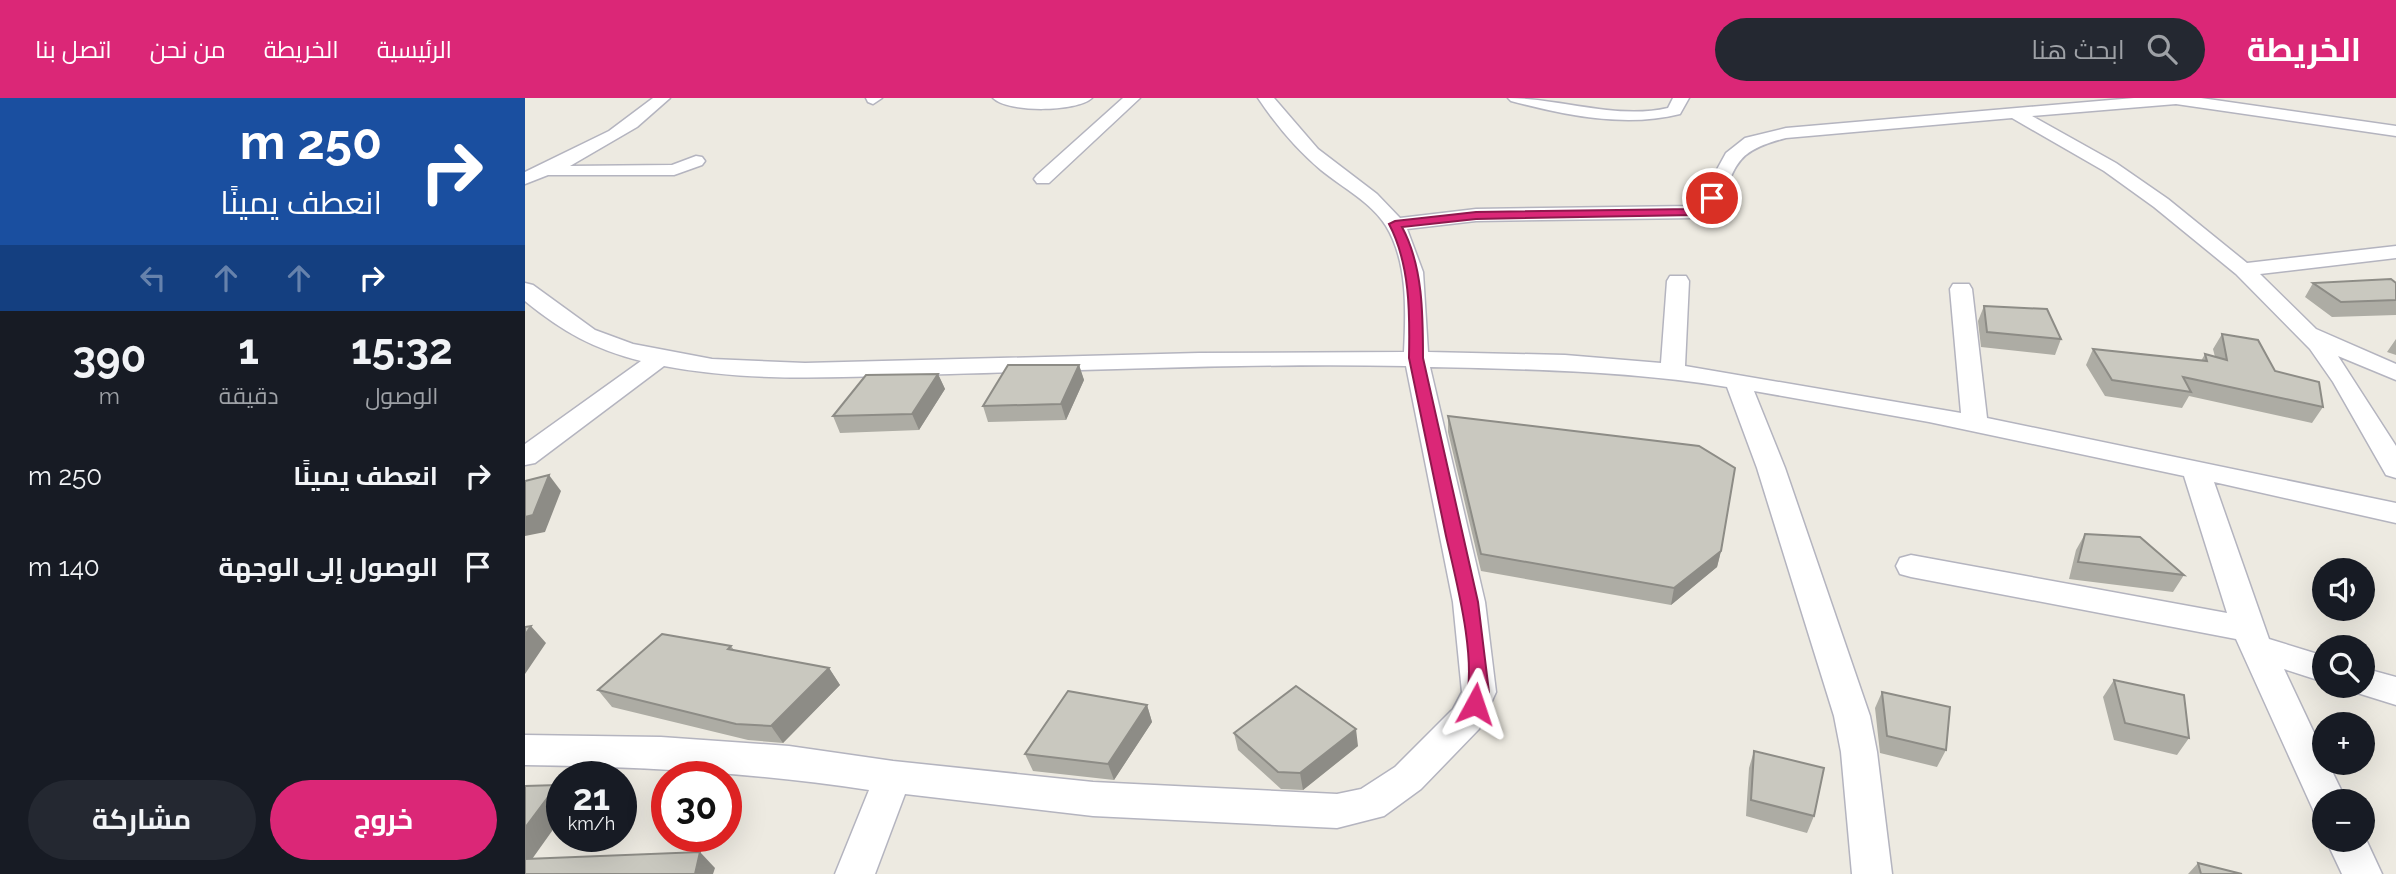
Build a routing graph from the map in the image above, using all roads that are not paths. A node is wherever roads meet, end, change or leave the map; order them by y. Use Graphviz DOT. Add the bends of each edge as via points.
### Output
graph roads {
  1 [pos="662,98"];
  2 [pos="1001,98"];
  3 [pos="1084,98"];
  4 [pos="1132,98"];
  5 [pos="1266,98"];
  6 [pos="1517,98"];
  7 [pos="1681,98"];
  8 [pos="1987,98"];
  9 [pos="2175,99"];
  10 [pos="2015,113"];
  11 [pos="2396,131"];
  12 [pos="696,161"];
  13 [pos="543,171"];
  14 [pos="525,179"];
  15 [pos="1043,179"];
  16 [pos="1395,224"];
  17 [pos="2396,252"];
  18 [pos="2243,270"];
  19 [pos="1678,281"];
  20 [pos="1961,289"];
  21 [pos="525,290"];
  22 [pos="2309,334"];
  23 [pos="662,357"];
  24 [pos="1416,358"];
  25 [pos="1673,371"];
  26 [pos="2396,373"];
  27 [pos="1737,380"];
  28 [pos="1975,423"];
  29 [pos="525,457"];
  30 [pos="2396,469"];
  31 [pos="2196,470"];
  32 [pos="2396,513"];
  33 [pos="1911,566"];
  34 [pos="2252,639"];
  35 [pos="2312,664"];
  36 [pos="2375,685"];
  37 [pos="2396,691"];
  38 [pos="525,750"];
  39 [pos="893,777"];
  40 [pos="2322,789"];
  41 [pos="2352,852"];
  42 [pos="855,874"];
  43 [pos="1872,874"];
  44 [pos="2363,874"];
  1 -- 13 [label="street" via="599,146"];
  2 -- 3 [label="street" via="1036,104"];
  4 -- 15 [label="street"];
  5 -- 16 [label="street" via="1319,160"];
  6 -- 7 [label="street" via="1651,116 1674,111"];
  8 -- 10 [label="street"];
  9 -- 10 [label="street"];
  9 -- 11 [label="street"];
  10 -- 16 [label="street" via="1769,136 1751,142 1732,157 1712,198 1695,212 1476,215"];
  10 -- 18 [label="street" via="2110,167"];
  12 -- 13 [label="street" via="674,170"];
  13 -- 14 [label="street"];
  16 -- 24 [label="street" via="1408,257 1417,318"];
  17 -- 18 [label="street"];
  18 -- 22 [label="street"];
  19 -- 25 [label="street"];
  20 -- 28 [label="street"];
  21 -- 23 [label="street" via="585,334 618,348"];
  22 -- 26 [label="street"];
  22 -- 30 [label="street" via="2345,382"];
  23 -- 24 [label="street" via="722,366 812,370"];
  23 -- 29 [label="street"];
  24 -- 25 [label="street"];
  24 -- 39 [label="street" via="1469,602 1479,692 1467,719 1408,778 1370,804 1337,811 1093,799"];
  25 -- 27 [label="street"];
  27 -- 28 [label="street"];
  27 -- 43 [label="street" via="1771,468 1852,716"];
  28 -- 31 [label="street"];
  31 -- 32 [label="street"];
  31 -- 34 [label="street"];
  33 -- 34 [label="street"];
  34 -- 35 [label="street"];
  34 -- 40 [label="street"];
  36 -- 37 [label="street"];
  38 -- 39 [label="street" via="661,752 789,762"];
  39 -- 42 [label="street"];
  41 -- 44 [label="street"];
}
